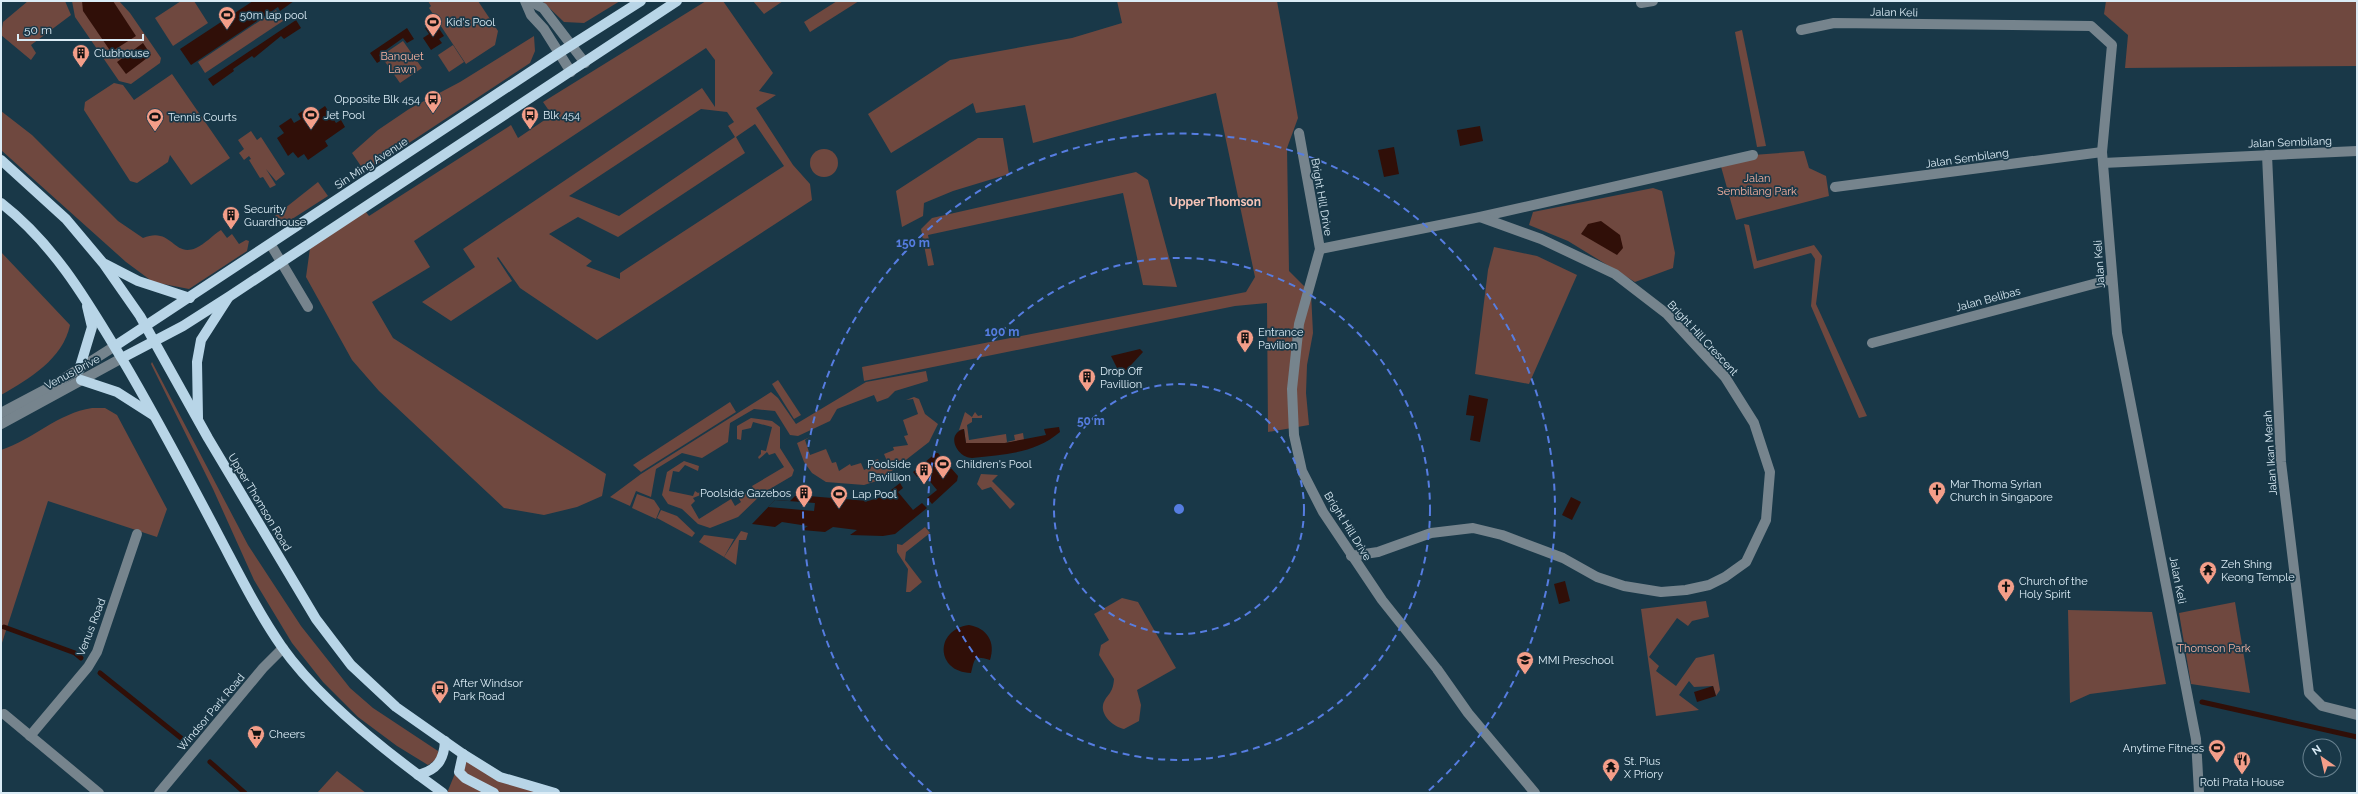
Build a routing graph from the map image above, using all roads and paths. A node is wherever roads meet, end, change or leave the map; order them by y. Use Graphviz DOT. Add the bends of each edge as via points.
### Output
graph roads {
  1 [pos="525,1"];
  2 [pos="530,1"];
  3 [pos="642,1"];
  4 [pos="677,1"];
  5 [pos="1653,1"];
  6 [pos="1641,3"];
  7 [pos="1801,30"];
  8 [pos="572,45"];
  9 [pos="559,53"];
  10 [pos="585,63"];
  11 [pos="571,72"];
  12 [pos="1298,134"];
  13 [pos="2357,151"];
  14 [pos="2102,152"];
  15 [pos="1753,155"];
  16 [pos="2267,155"];
  17 [pos="1,160"];
  18 [pos="2103,163"];
  19 [pos="1835,187"];
  20 [pos="1,203"];
  21 [pos="1480,217"];
  22 [pos="271,245"];
  23 [pos="1320,250"];
  24 [pos="281,261"];
  25 [pos="103,263"];
  26 [pos="2112,279"];
  27 [pos="84,294"];
  28 [pos="230,296"];
  29 [pos="190,298"];
  30 [pos="308,307"];
  31 [pos="146,325"];
  32 [pos="154,340"];
  33 [pos="1872,343"];
  34 [pos="115,346"];
  35 [pos="122,358"];
  36 [pos="79,370"];
  37 [pos="81,380"];
  38 [pos="1,413"];
  39 [pos="155,416"];
  40 [pos="198,420"];
  41 [pos="1,424"];
  42 [pos="138,534"];
  43 [pos="1352,556"];
  44 [pos="283,648"];
  45 [pos="4,714"];
  46 [pos="2357,716"];
  47 [pos="30,736"];
  48 [pos="445,740"];
  49 [pos="463,754"];
  50 [pos="1513,768"];
  51 [pos="418,775"];
  52 [pos="99,793"];
  53 [pos="159,793"];
  54 [pos="443,793"];
  55 [pos="494,793"];
  56 [pos="555,793"];
  57 [pos="1524,793"];
  58 [pos="1535,793"];
  59 [pos="2199,793"];
  1 -- 9 [label="street" via="531,15 544,29"];
  2 -- 8 [label="street" via="543,8"];
  3 -- 8 [label="main road, Sin Ming Avenue"];
  4 -- 10 [label="main road"];
  5 -- 6 [label="street"];
  7 -- 14 [label="street, Jalan Keli" via="1834,23 2091,26 2112,45"];
  8 -- 9 [label="main road, Sin Ming Avenue"];
  8 -- 10 [label="street"];
  9 -- 11 [label="street"];
  9 -- 22 [label="main road, Sin Ming Avenue"];
  10 -- 11 [label="main road"];
  11 -- 24 [label="main road"];
  12 -- 23 [label="street, Bright Hill Drive"];
  13 -- 16 [label="street, Jalan Sembilang"];
  14 -- 18 [label="street, Jalan Keli"];
  14 -- 19 [label="street, Jalan Sembilang"];
  15 -- 21 [label="street"];
  16 -- 18 [label="street, Jalan Sembilang"];
  16 -- 46 [label="street, Jalan Ikan Merah" via="2282,462 2309,693 2322,706"];
  17 -- 25 [label="main road, Upper Thomson Road" via="66,219"];
  18 -- 26 [label="street, Jalan Keli"];
  20 -- 27 [label="main road" via="19,217 58,258"];
  21 -- 23 [label="street"];
  21 -- 43 [label="street, Bright Hill Crescent" via="1541,239 1614,274 1667,314 1701,350 1725,376 1754,423 1770,472 1766,520 1746,562 1720,580 1686,590 1662,592 1624,586 1597,577 1563,558 1502,535 1473,528 1431,533 1378,552"];
  22 -- 24 [label="street"];
  22 -- 29 [label="main road, Sin Ming Avenue"];
  23 -- 43 [label="street, Bright Hill Drive" via="1299,324 1292,389 1294,435 1302,471 1323,512"];
  24 -- 28 [label="main road"];
  24 -- 30 [label="street"];
  25 -- 29 [label="main road" via="138,281"];
  25 -- 31 [label="main road, Upper Thomson Road"];
  26 -- 33 [label="street, Jalan Belibas"];
  26 -- 59 [label="street, Jalan Keli" via="2117,333 2196,739"];
  27 -- 34 [label="main road"];
  27 -- 36 [label="main road" via="92,326"];
  28 -- 32 [label="main road" via="183,326"];
  28 -- 40 [label="main road" via="201,340 197,362"];
  29 -- 31 [label="main road, Sin Ming Avenue"];
  31 -- 32 [label="main road, Upper Thomson Road"];
  31 -- 34 [label="main road, Sin Ming Avenue"];
  32 -- 35 [label="main road, Venus Drive"];
  32 -- 40 [label="main road, Upper Thomson Road"];
  34 -- 35 [label="main road"];
  34 -- 36 [label="street, Venus Drive"];
  35 -- 37 [label="street, Venus Drive"];
  35 -- 39 [label="main road"];
  36 -- 38 [label="street, Venus Drive"];
  37 -- 39 [label="main road" via="117,392"];
  37 -- 41 [label="street, Venus Drive"];
  39 -- 44 [label="main road" via="244,584"];
  40 -- 48 [label="main road, Upper Thomson Road" via="316,619 351,665 396,707"];
  42 -- 47 [label="street, Venus Road" via="97,652 88,667"];
  43 -- 50 [label="street, Bright Hill Drive" via="1382,600"];
  44 -- 51 [label="main road" via="318,689"];
  44 -- 53 [label="street, Windsor Park Road" via="263,668"];
  45 -- 47 [label="street"];
  47 -- 52 [label="street"];
  48 -- 49 [label="main road, Upper Thomson Road"];
  48 -- 51 [label="main road" via="439,765"];
  49 -- 55 [label="main road" via="459,772 465,778"];
  49 -- 56 [label="main road, Upper Thomson Road" via="500,776"];
  50 -- 57 [label="street, Bright Hill Drive"];
  50 -- 58 [label="street, Bright Hill Drive"];
  51 -- 54 [label="main road"];
}
